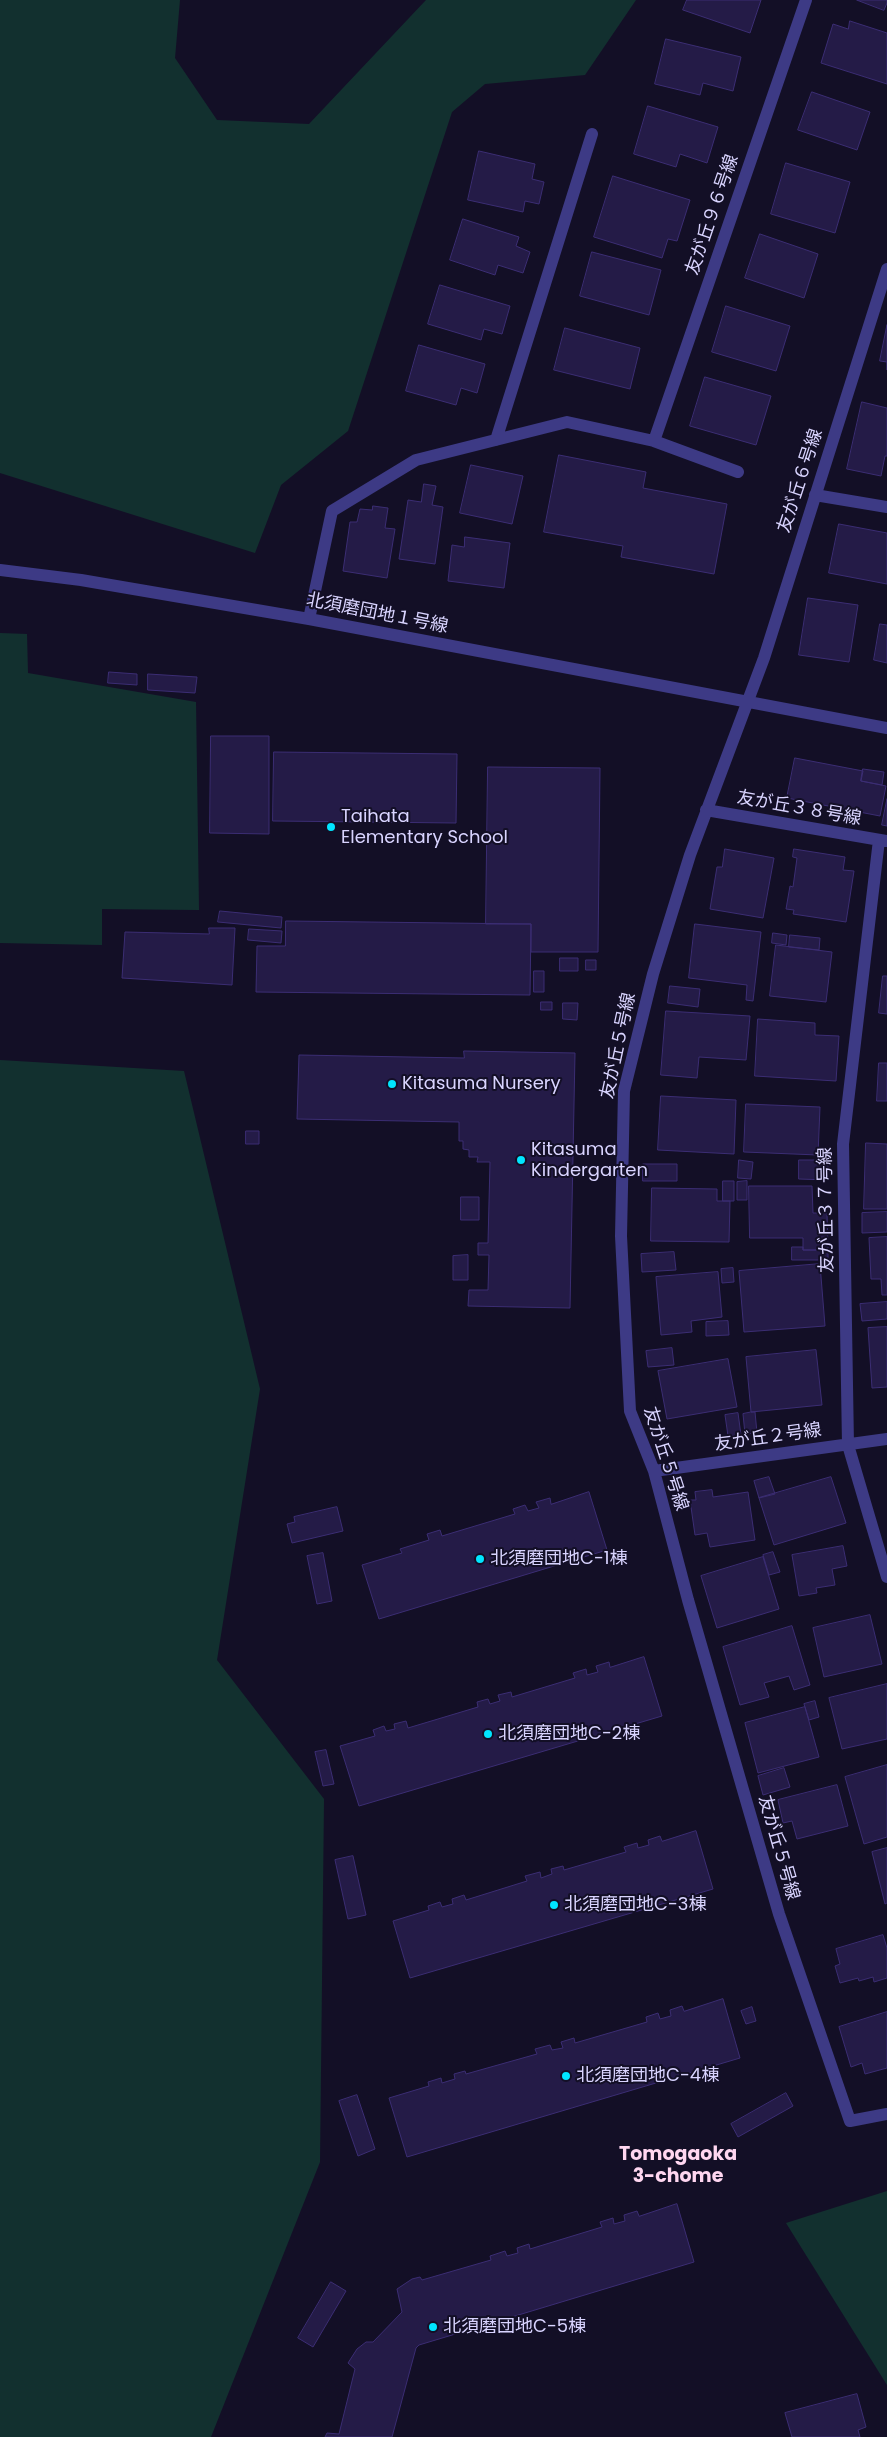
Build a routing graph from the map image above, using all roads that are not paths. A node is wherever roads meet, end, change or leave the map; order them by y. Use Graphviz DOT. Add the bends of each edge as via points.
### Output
graph roads {
  1 [pos="806,0"];
  2 [pos="592,134"];
  3 [pos="887,269"];
  4 [pos="496,440"];
  5 [pos="654,441"];
  6 [pos="738,472"];
  7 [pos="815,495"];
  8 [pos="887,507"];
  9 [pos="0,570"];
  10 [pos="309,619"];
  11 [pos="746,702"];
  12 [pos="887,728"];
  13 [pos="706,810"];
  14 [pos="883,841"];
  15 [pos="887,1439"];
  16 [pos="848,1445"];
  17 [pos="654,1471"];
  18 [pos="887,1577"];
  19 [pos="887,2114"];
  1 -- 5 [label="street, 友が丘９６号線"];
  2 -- 4 [label="street"];
  3 -- 7 [label="street, 友が丘６号線"];
  4 -- 5 [label="street" via="567,422"];
  4 -- 10 [label="street" via="416,460 332,511"];
  5 -- 6 [label="street"];
  7 -- 8 [label="street"];
  7 -- 11 [label="street, 友が丘６号線" via="764,658"];
  9 -- 10 [label="street, 北須磨団地１号線" via="81,580"];
  10 -- 11 [label="street, 北須磨団地１号線"];
  11 -- 12 [label="street, 北須磨団地１号線"];
  11 -- 13 [label="street, 友が丘５号線"];
  13 -- 14 [label="street, 友が丘３８号線"];
  13 -- 17 [label="street, 友が丘５号線" via="653,974 624,1091 621,1236 630,1411"];
  14 -- 16 [label="street, 友が丘３７号線" via="843,1144"];
  15 -- 16 [label="street, 友が丘２号線"];
  16 -- 17 [label="street, 友が丘２号線"];
  16 -- 18 [label="street, 友が丘３７号線"];
  17 -- 19 [label="street, 友が丘５号線" via="779,1914 850,2121"];
}
